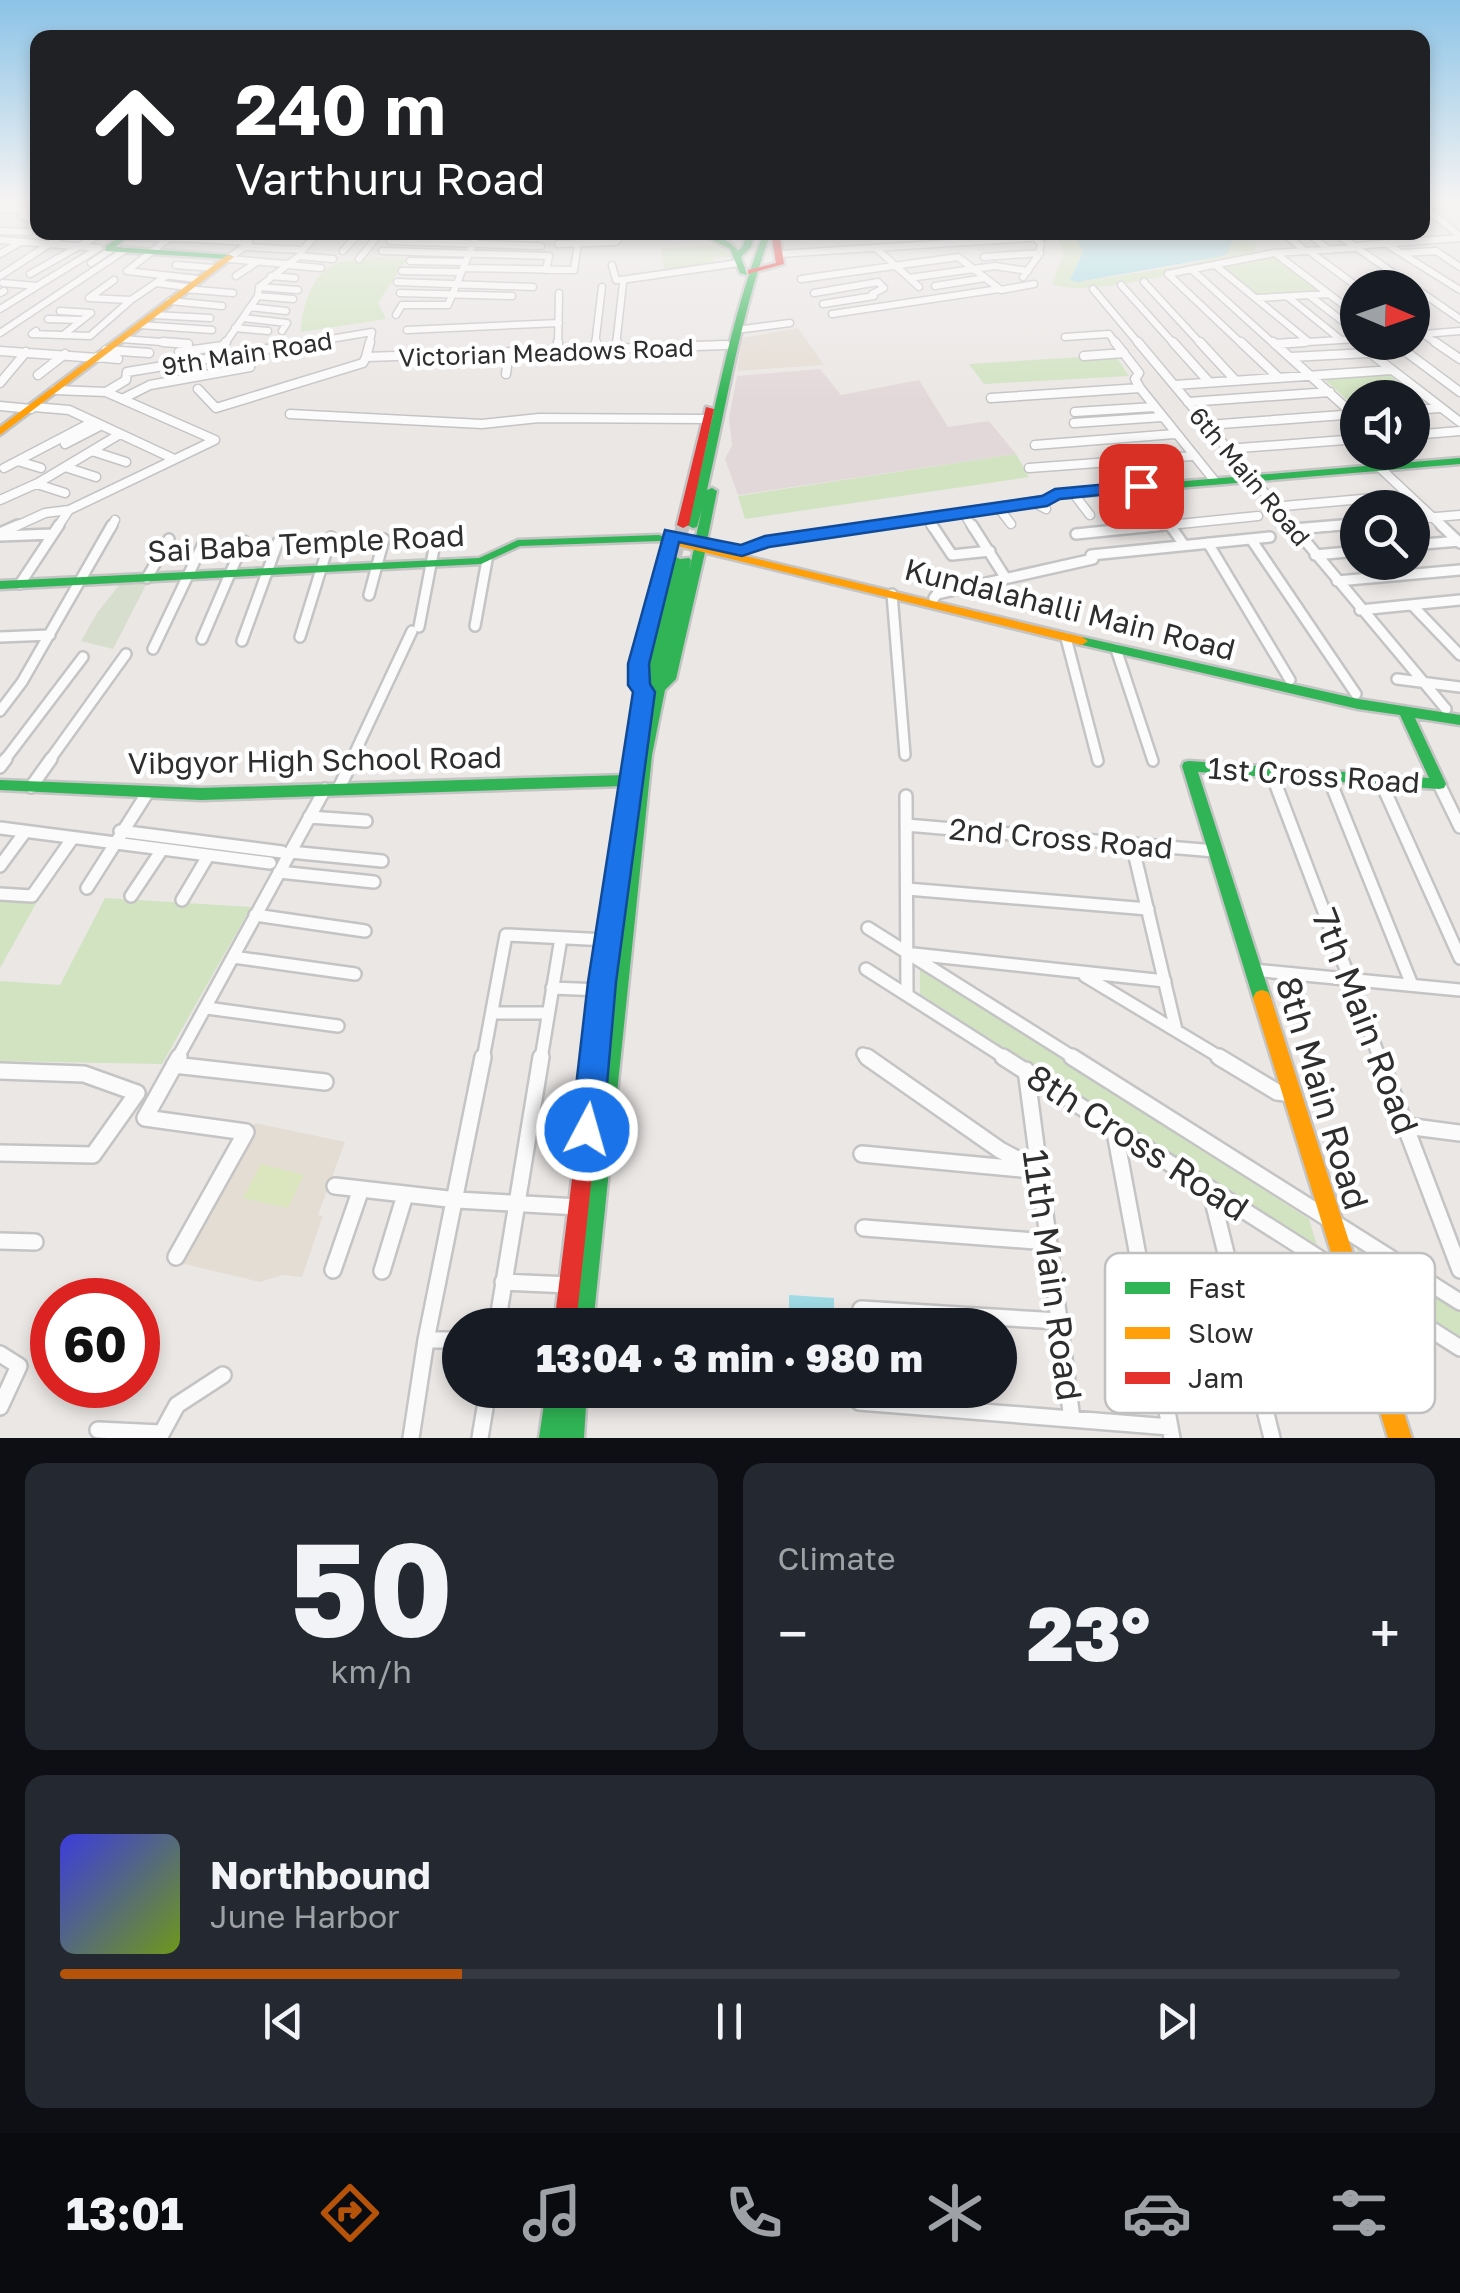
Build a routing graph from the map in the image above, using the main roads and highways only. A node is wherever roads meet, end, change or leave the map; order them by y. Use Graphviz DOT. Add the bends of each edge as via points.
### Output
graph roads {
  1 [pos="215,267"];
  2 [pos="746,267"];
  3 [pos="746,267"];
  4 [pos="2,429"];
  5 [pos="706,450"];
  6 [pos="1460,461"];
  7 [pos="684,535"];
  8 [pos="742,551"];
  9 [pos="679,559"];
  10 [pos="0,585"];
  11 [pos="651,690"];
  12 [pos="1453,709"];
  13 [pos="1406,712"];
  14 [pos="1460,720"];
  15 [pos="1189,766"];
  16 [pos="630,780"];
  17 [pos="0,785"];
  18 [pos="613,937"];
  19 [pos="1342,1253"];
  20 [pos="567,1308"];
  21 [pos="583,1308"];
  22 [pos="555,1408"];
  23 [pos="574,1408"];
  24 [pos="1392,1413"];
  25 [pos="552,1438"];
  26 [pos="572,1438"];
  27 [pos="1400,1438"];
  1 -- 4 [label="main road" via="122,339 112,360 54,390"];
  2 -- 5 [label="main road"];
  3 -- 5 [label="main road" via="707,420"];
  5 -- 7 [label="main road" via="691,460"];
  5 -- 7 [label="main road" via="718,465"];
  6 -- 8 [label="main road" via="1073,493 1040,506 998,506"];
  7 -- 8 [label="main road, Kundalahalli Main Road"];
  7 -- 10 [label="main road, Sai Baba Temple Road" via="518,543 487,560"];
  7 -- 11 [label="main road" via="670,679"];
  7 -- 11 [label="main road" via="638,664 639,685"];
  7 -- 13 [label="main road, Kundalahalli Main Road" via="1066,638"];
  8 -- 12 [label="main road, Kundalahalli Main Road" via="1290,680"];
  9 -- 11 [label="main road"];
  11 -- 16 [label="main road"];
  11 -- 18 [label="main road"];
  13 -- 14 [label="main road, Kundalahalli Main Road"];
  13 -- 15 [label="main road, 1st Cross Road" via="1439,784"];
  15 -- 19 [label="main road, 8th Main Road"];
  16 -- 17 [label="main road, Vibgyor High School Road" via="148,792"];
  16 -- 18 [label="main road"];
  18 -- 20 [label="main road" via="601,990"];
  18 -- 21 [label="main road"];
  22 -- 25 [label="main road"];
  23 -- 26 [label="main road"];
  24 -- 27 [label="main road, 8th Main Road"];
}
